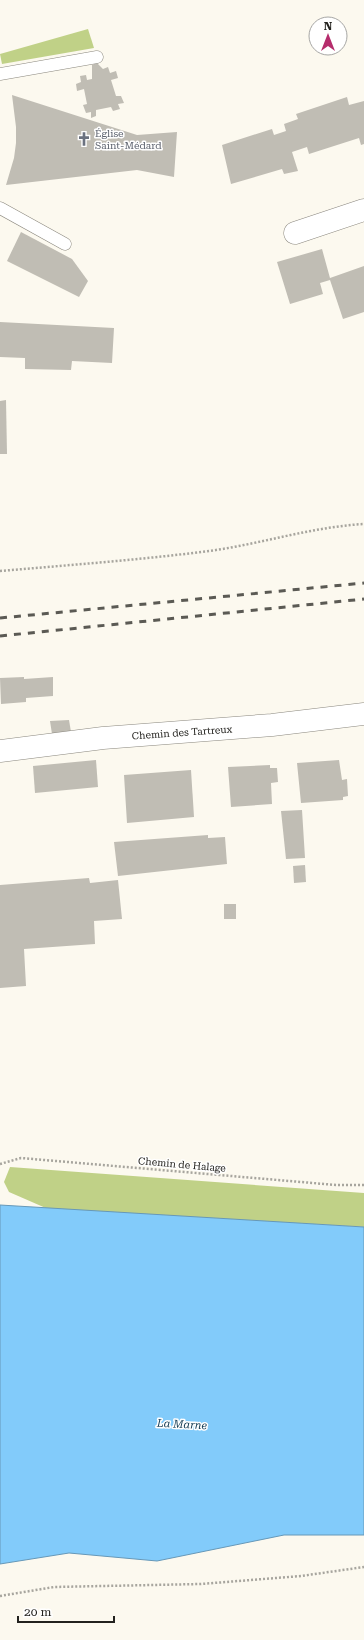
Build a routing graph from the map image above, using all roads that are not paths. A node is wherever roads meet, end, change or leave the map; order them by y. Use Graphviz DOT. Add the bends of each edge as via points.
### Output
graph roads {
  1 [pos="97,56"];
  2 [pos="0,74"];
  3 [pos="0,208"];
  4 [pos="364,210"];
  5 [pos="295,233"];
  6 [pos="65,244"];
  7 [pos="364,714"];
  8 [pos="0,751"];
  1 -- 2 [label="lane"];
  3 -- 6 [label="lane"];
  4 -- 5 [label="street"];
  7 -- 8 [label="street, Chemin des Tartreux" via="272,725 103,738"];
}
